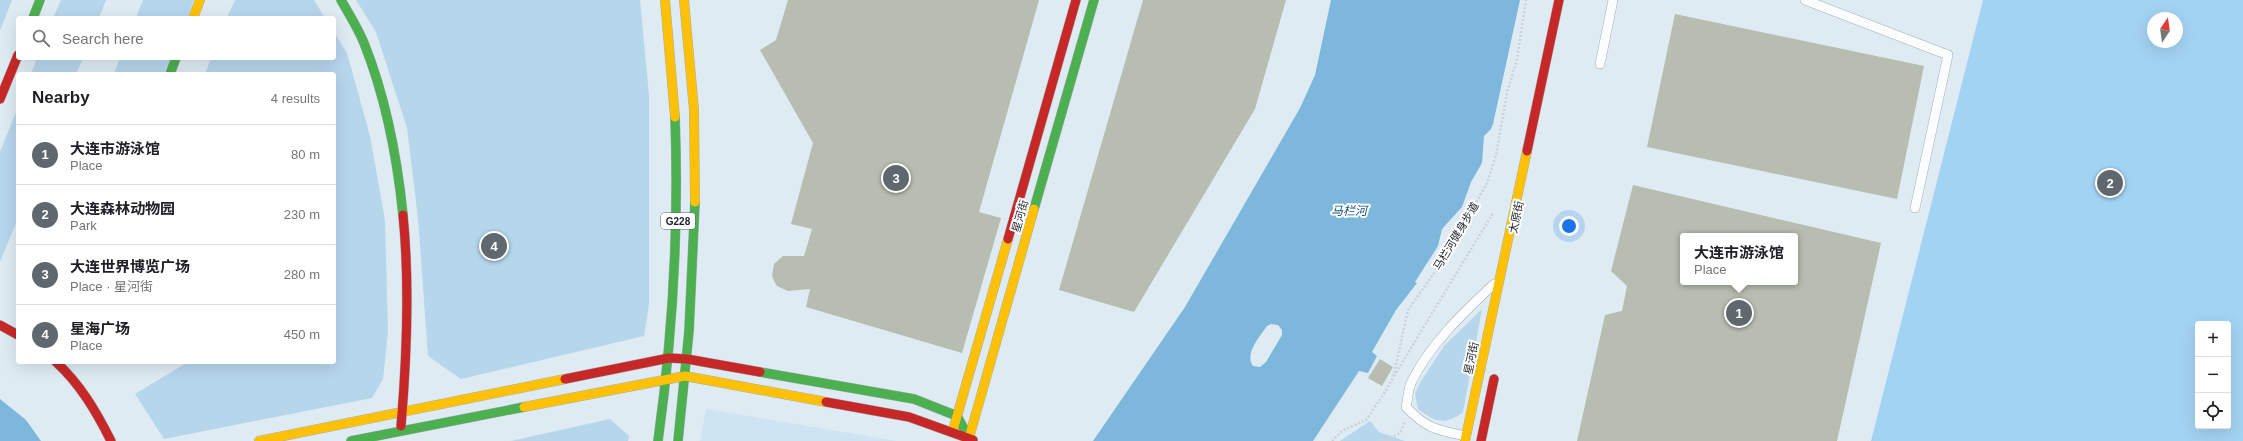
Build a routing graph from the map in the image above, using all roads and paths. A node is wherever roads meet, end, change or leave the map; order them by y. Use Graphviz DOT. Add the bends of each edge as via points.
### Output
graph roads {
  1 [pos="40,0"];
  2 [pos="200,0"];
  3 [pos="341,0"];
  4 [pos="665,0"];
  5 [pos="684,0"];
  6 [pos="1076,0"];
  7 [pos="1094,0"];
  8 [pos="1526,0"];
  9 [pos="1559,0"];
  10 [pos="1614,0"];
  11 [pos="1804,0"];
  12 [pos="34,16"];
  13 [pos="193,16"];
  14 [pos="16,60"];
  15 [pos="175,60"];
  16 [pos="1600,64"];
  17 [pos="171,72"];
  18 [pos="0,99"];
  19 [pos="1496,208"];
  20 [pos="1914,208"];
  21 [pos="1500,279"];
  22 [pos="0,325"];
  23 [pos="16,334"];
  24 [pos="669,358"];
  25 [pos="687,359"];
  26 [pos="58,364"];
  27 [pos="1497,366"];
  28 [pos="685,376"];
  29 [pos="666,378"];
  30 [pos="1393,378"];
  31 [pos="403,412"];
  32 [pos="1412,413"];
  33 [pos="957,416"];
  34 [pos="401,431"];
  35 [pos="953,431"];
  36 [pos="972,439"];
  37 [pos="1466,439"];
  38 [pos="1481,440"];
  39 [pos="111,441"];
  40 [pos="259,441"];
  41 [pos="351,441"];
  42 [pos="400,441"];
  43 [pos="658,441"];
  44 [pos="678,441"];
  45 [pos="1332,441"];
  46 [pos="1383,441"];
  1 -- 12 [label="main road"];
  2 -- 13 [label="main road"];
  3 -- 31 [label="main road" via="364,42 382,96 394,153 402,209 406,266 407,372"];
  4 -- 24 [label="main road, G228" via="677,130 678,216 674,319"];
  5 -- 25 [label="main road, G228" via="694,128 696,224"];
  6 -- 33 [label="main road, 星河街"];
  7 -- 36 [label="main road, 星河街"];
  8 -- 30 [label="path, 马栏河健身步道" via="1517,59 1507,93 1496,155 1487,183 1444,259 1408,310"];
  9 -- 21 [label="main road, 太原街"];
  10 -- 16 [label="lane"];
  11 -- 20 [label="lane" via="1948,55"];
  14 -- 18 [label="main road"];
  15 -- 17 [label="main road"];
  19 -- 30 [label="path"];
  21 -- 32 [label="lane" via="1444,336 1430,354 1411,383 1406,407"];
  21 -- 37 [label="main road, 星河街"];
  22 -- 23 [label="main road"];
  24 -- 25 [label="main road"];
  24 -- 29 [label="main road, G228"];
  24 -- 31 [label="main road"];
  25 -- 28 [label="main road, G228"];
  25 -- 33 [label="main road" via="914,399"];
  26 -- 39 [label="main road" via="82,389"];
  27 -- 38 [label="main road"];
  28 -- 29 [label="main road"];
  28 -- 35 [label="main road" via="910,417"];
  28 -- 44 [label="main road, G228"];
  29 -- 34 [label="main road"];
  29 -- 43 [label="main road, G228"];
  30 -- 45 [label="path, 马栏河健身步道" via="1366,420 1342,431"];
  31 -- 34 [label="main road"];
  31 -- 40 [label="main road"];
  32 -- 37 [label="lane" via="1419,421 1436,430"];
  32 -- 46 [label="path" via="1403,424 1400,433"];
  33 -- 35 [label="main road, 星河街"];
  33 -- 36 [label="main road"];
  34 -- 41 [label="main road"];
  34 -- 42 [label="main road"];
  35 -- 36 [label="main road"];
  37 -- 38 [label="lane"];
}
